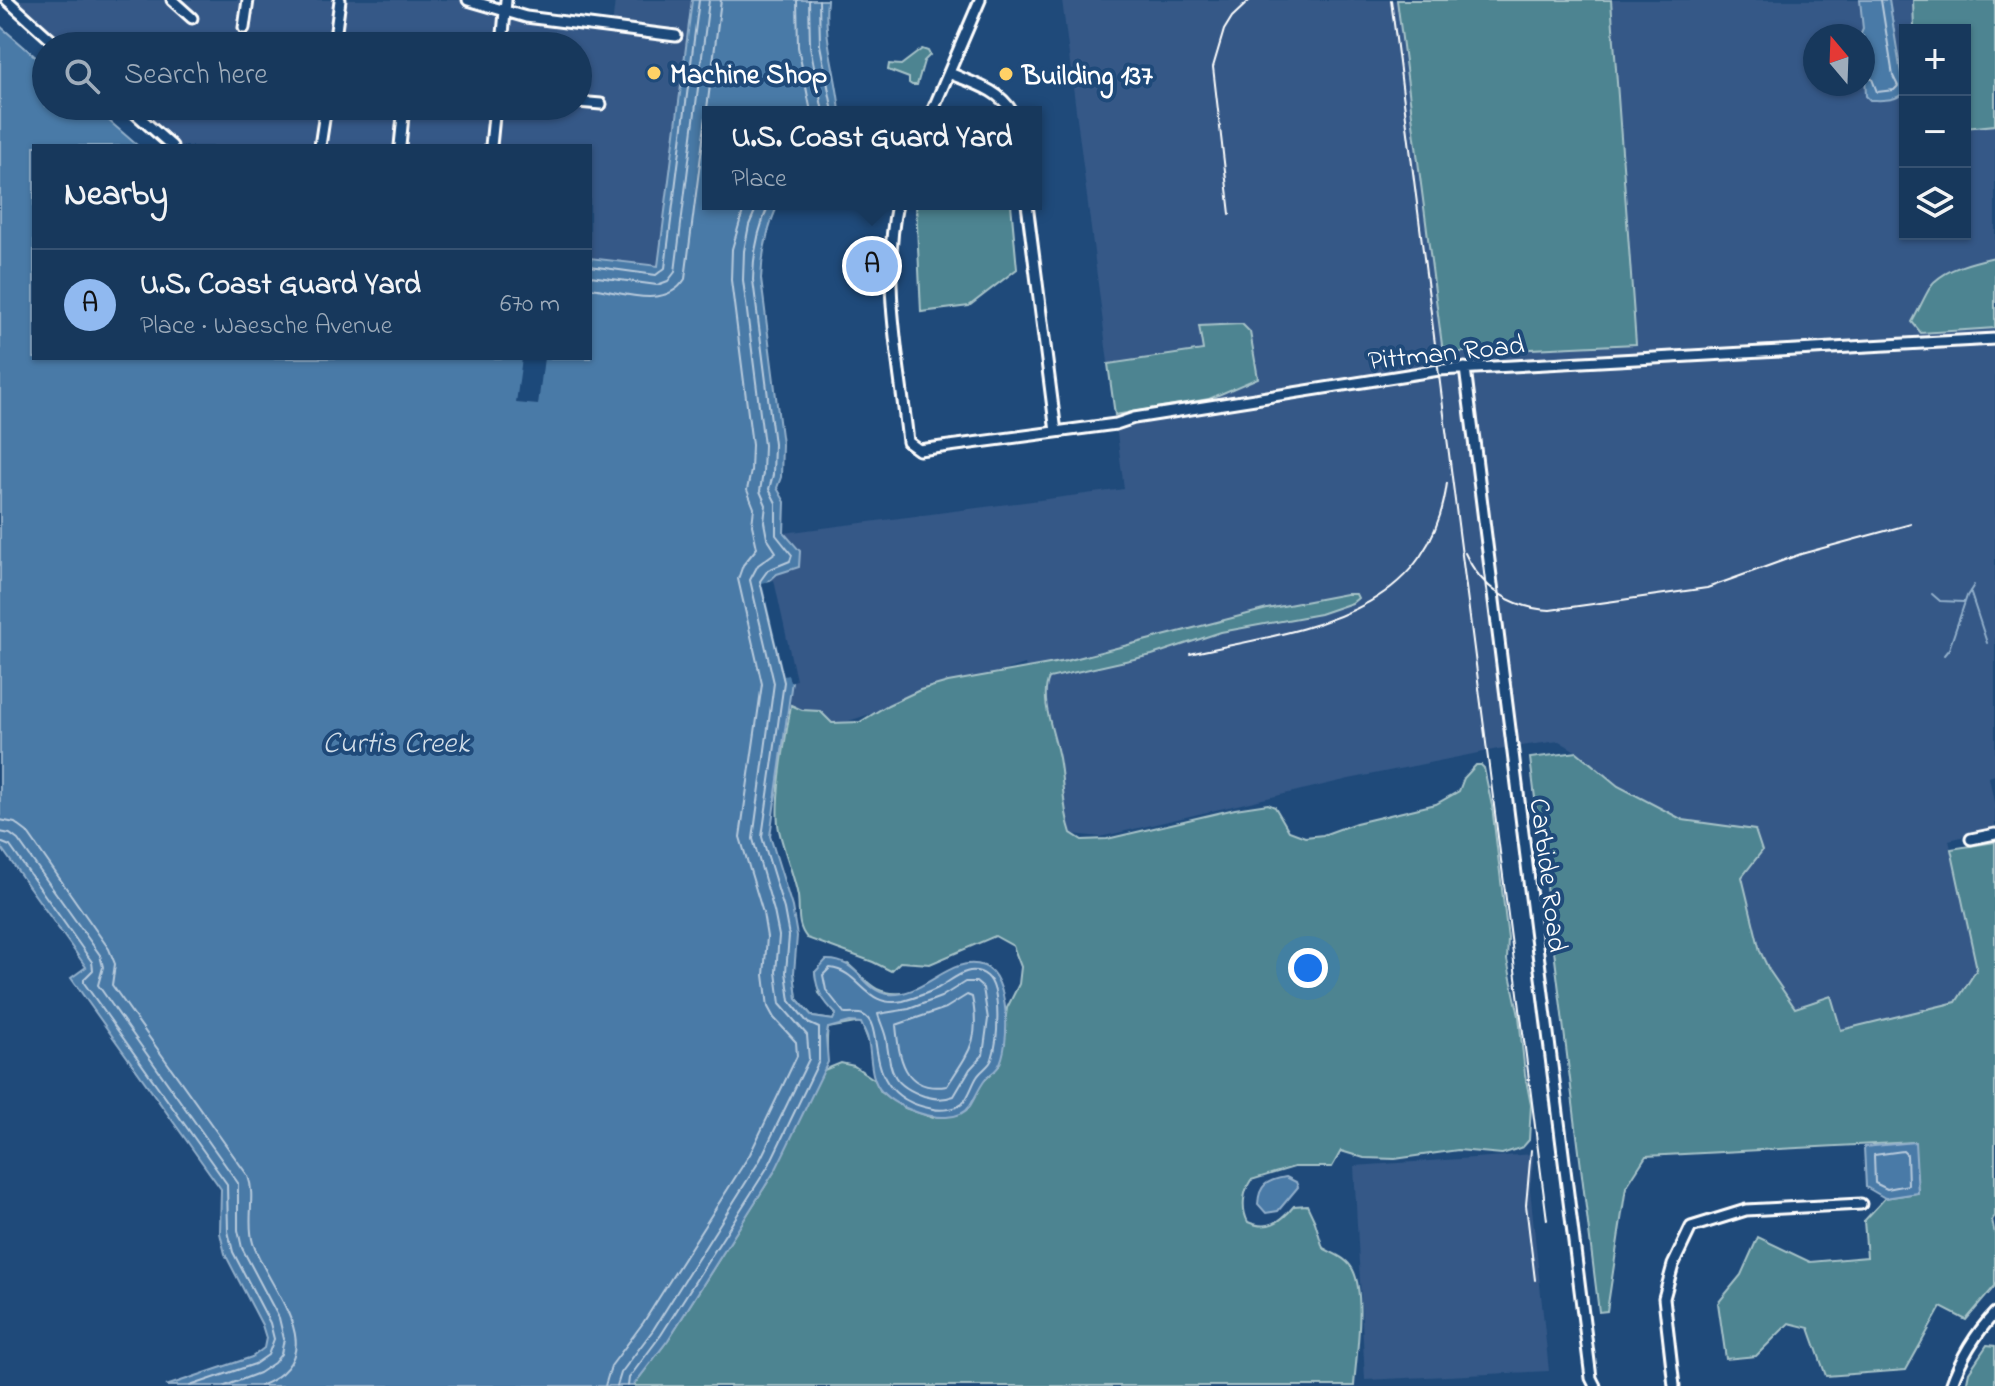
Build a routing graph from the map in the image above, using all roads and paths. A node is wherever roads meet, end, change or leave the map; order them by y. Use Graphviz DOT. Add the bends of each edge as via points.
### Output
graph roads {
  1 [pos="7,0"];
  2 [pos="172,0"];
  3 [pos="248,0"];
  4 [pos="340,0"];
  5 [pos="468,0"];
  6 [pos="980,0"];
  7 [pos="506,6"];
  8 [pos="192,18"];
  9 [pos="244,28"];
  10 [pos="42,32"];
  11 [pos="336,32"];
  12 [pos="503,32"];
  13 [pos="676,36"];
  14 [pos="949,73"];
  15 [pos="592,103"];
  16 [pos="601,104"];
  17 [pos="935,106"];
  18 [pos="1008,106"];
  19 [pos="143,120"];
  20 [pos="324,120"];
  21 [pos="403,120"];
  22 [pos="494,120"];
  23 [pos="170,144"];
  24 [pos="320,144"];
  25 [pos="400,144"];
  26 [pos="491,144"];
  27 [pos="896,210"];
  28 [pos="1028,210"];
  29 [pos="1995,339"];
  30 [pos="1465,368"];
  31 [pos="1056,432"];
  32 [pos="1995,834"];
  33 [pos="1971,839"];
  34 [pos="1861,1204"];
  35 [pos="1995,1313"];
  36 [pos="1595,1386"];
  37 [pos="1674,1386"];
  38 [pos="1951,1386"];
  1 -- 10 [label="street"];
  2 -- 8 [label="street"];
  3 -- 9 [label="street"];
  4 -- 11 [label="street"];
  5 -- 7 [label="street"];
  6 -- 14 [label="street"];
  7 -- 12 [label="street"];
  7 -- 13 [label="street" via="526,17"];
  14 -- 17 [label="street"];
  14 -- 18 [label="street" via="995,92"];
  15 -- 16 [label="street"];
  19 -- 23 [label="street"];
  20 -- 24 [label="street"];
  21 -- 25 [label="street"];
  22 -- 26 [label="street"];
  27 -- 31 [label="street, Pittman Road" via="891,284 908,442 919,450"];
  28 -- 31 [label="street"];
  29 -- 30 [label="street, Pittman Road"];
  30 -- 31 [label="street, Pittman Road"];
  30 -- 36 [label="street, Carbide Road"];
  32 -- 33 [label="street"];
  34 -- 37 [label="street" via="1746,1210 1691,1227 1664,1298"];
  35 -- 38 [label="street" via="1964,1356"];
}
